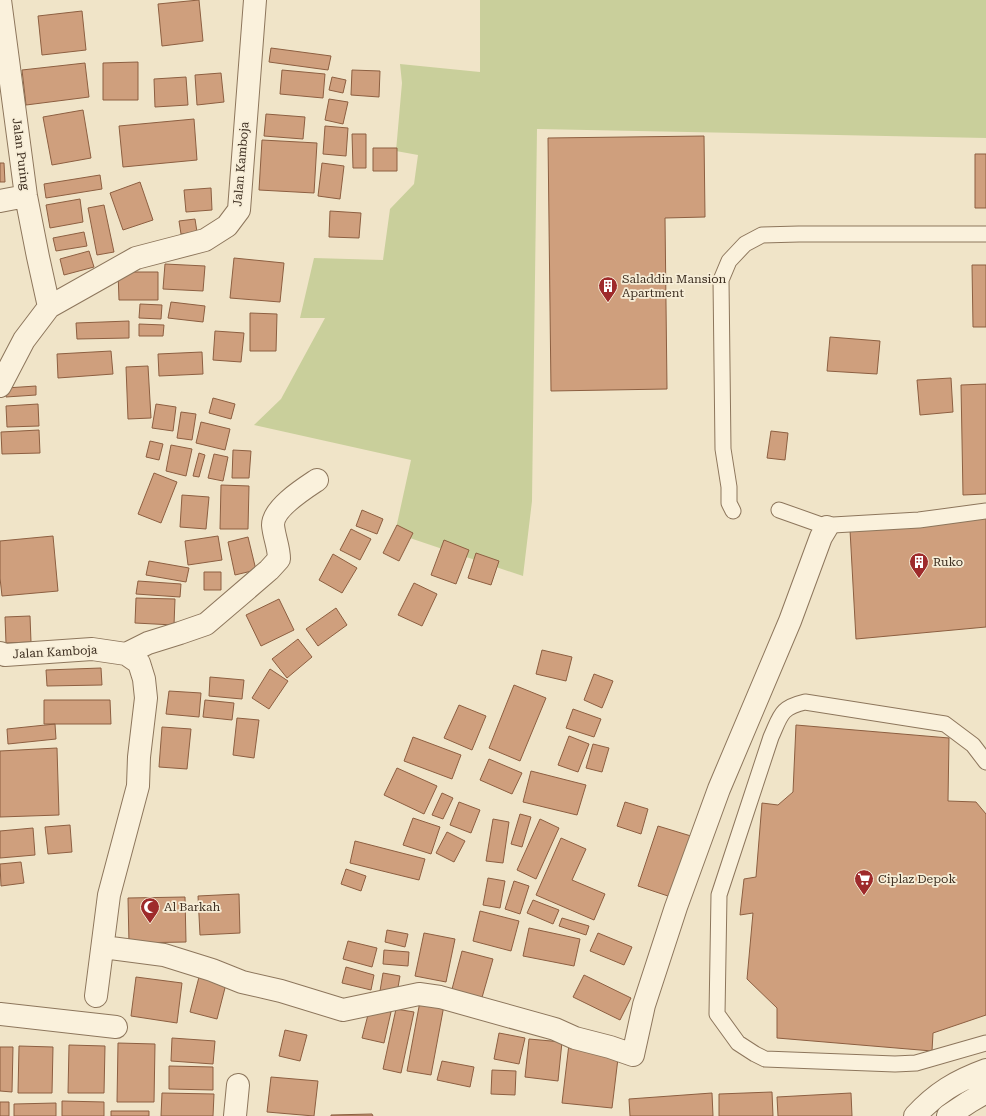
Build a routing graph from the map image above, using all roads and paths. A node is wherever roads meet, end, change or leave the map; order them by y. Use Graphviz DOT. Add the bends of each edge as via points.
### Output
graph roads {
  1 [pos="0,0"];
  2 [pos="254,0"];
  3 [pos="8,107"];
  4 [pos="26,196"];
  5 [pos="0,201"];
  6 [pos="986,234"];
  7 [pos="49,307"];
  8 [pos="0,386"];
  9 [pos="317,480"];
  10 [pos="778,510"];
  11 [pos="733,511"];
  12 [pos="986,511"];
  13 [pos="827,527"];
  14 [pos="0,653"];
  15 [pos="126,654"];
  16 [pos="986,762"];
  17 [pos="103,947"];
  18 [pos="96,996"];
  19 [pos="0,1014"];
  20 [pos="116,1027"];
  21 [pos="986,1043"];
  22 [pos="986,1070"];
  23 [pos="238,1085"];
  24 [pos="986,1092"];
  25 [pos="235,1116"];
  26 [pos="915,1116"];
  27 [pos="948,1116"];
  1 -- 3 [label="street, Jalan Puring"];
  2 -- 7 [label="street, Jalan Kamboja" via="239,210 227,226 205,240 136,258"];
  3 -- 4 [label="street, Jalan Puring"];
  4 -- 5 [label="street"];
  4 -- 7 [label="street, Jalan Puring"];
  6 -- 11 [label="lane" via="762,235 745,244 728,260 720,280 723,450"];
  7 -- 8 [label="street, Jalan Kamboja" via="24,340"];
  9 -- 15 [label="street" via="290,499 275,519 273,525 279,559 269,570 206,624 148,643"];
  10 -- 13 [label="lane"];
  12 -- 13 [label="lane" via="919,520"];
  13 -- 17 [label="street" via="719,789 644,1005 633,1055 574,1038 555,1029 440,997 420,994 344,1010 242,982 164,955"];
  14 -- 15 [label="street, Jalan Kamboja" via="5,655 92,648"];
  15 -- 17 [label="street" via="139,663 146,698 138,786 109,895"];
  16 -- 21 [label="lane" via="973,745 945,724 805,702 790,706 781,714 771,737 719,895 717,1014 738,1043 765,1059 916,1064"];
  17 -- 18 [label="street"];
  19 -- 20 [label="street"];
  22 -- 26 [label="street" via="934,1097"];
  23 -- 25 [label="street"];
  24 -- 27 [label="street"];
}
